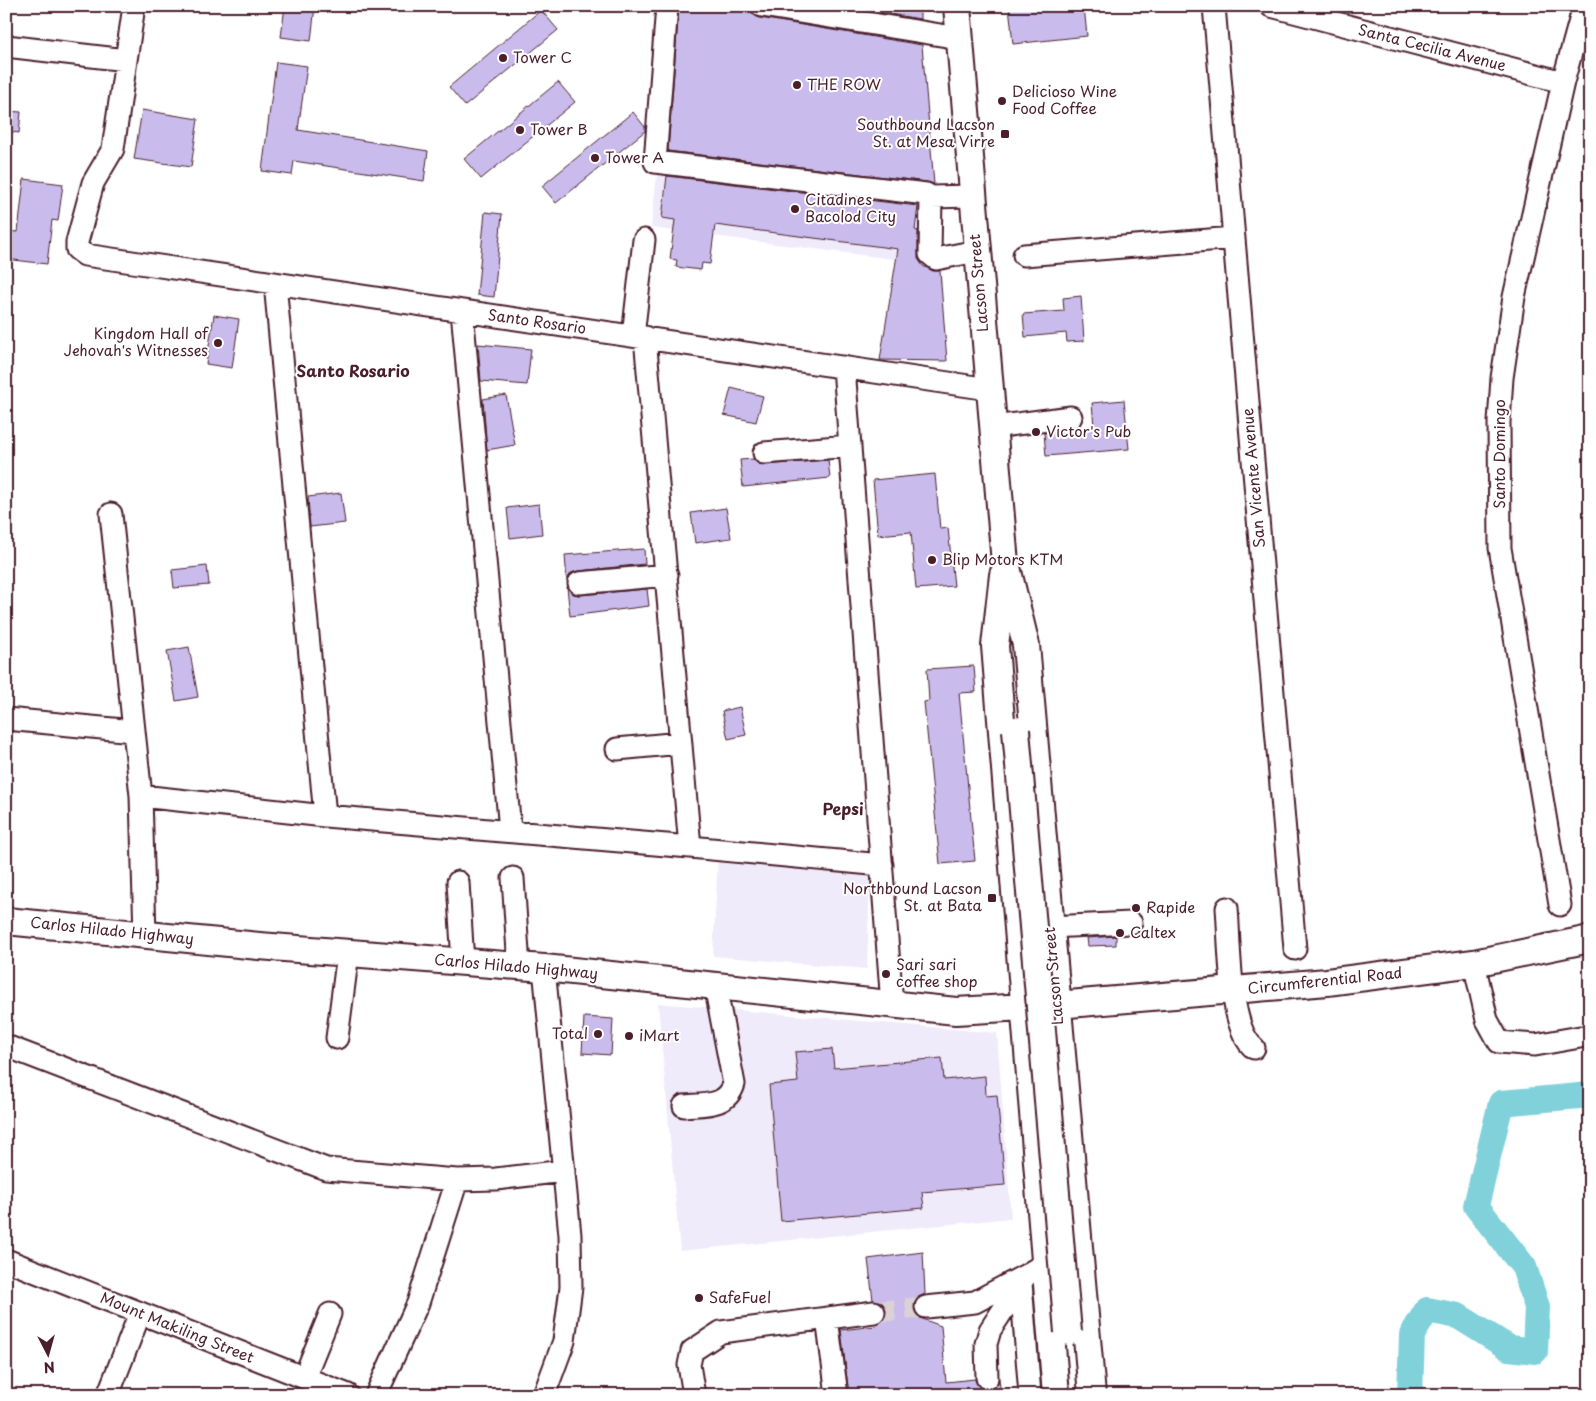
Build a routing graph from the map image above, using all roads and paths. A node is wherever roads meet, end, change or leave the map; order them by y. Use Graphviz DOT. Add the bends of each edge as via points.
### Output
graph roads {
  1 [pos="134,6"];
  2 [pos="667,6"];
  3 [pos="762,6"];
  4 [pos="957,6"];
  5 [pos="1214,6"];
  6 [pos="1271,6"];
  7 [pos="1584,6"];
  8 [pos="959,38"];
  9 [pos="6,46"];
  10 [pos="126,60"];
  11 [pos="1564,82"];
  12 [pos="972,196"];
  13 [pos="931,197"];
  14 [pos="1234,238"];
  15 [pos="644,240"];
  16 [pos="977,251"];
  17 [pos="1024,255"];
  18 [pos="275,283"];
  19 [pos="462,311"];
  20 [pos="639,336"];
  21 [pos="844,366"];
  22 [pos="989,389"];
  23 [pos="1072,417"];
  24 [pos="993,427"];
  25 [pos="850,446"];
  26 [pos="764,453"];
  27 [pos="111,514"];
  28 [pos="1005,559"];
  29 [pos="667,575"];
  30 [pos="579,583"];
  31 [pos="6,719"];
  32 [pos="134,731"];
  33 [pos="681,743"];
  34 [pos="617,750"];
  35 [pos="141,796"];
  36 [pos="325,816"];
  37 [pos="510,830"];
  38 [pos="690,847"];
  39 [pos="882,865"];
  40 [pos="513,878"];
  41 [pos="458,882"];
  42 [pos="1560,905"];
  43 [pos="1227,908"];
  44 [pos="6,921"];
  45 [pos="1131,922"];
  46 [pos="1050,927"];
  47 [pos="146,934"];
  48 [pos="1590,939"];
  49 [pos="1295,949"];
  50 [pos="348,953"];
  51 [pos="462,963"];
  52 [pos="1474,963"];
  53 [pos="519,967"];
  54 [pos="544,968"];
  55 [pos="715,985"];
  56 [pos="1234,990"];
  57 [pos="892,1005"];
  58 [pos="1057,1005"];
  59 [pos="1025,1008"];
  60 [pos="1580,1037"];
  61 [pos="337,1038"];
  62 [pos="6,1046"];
  63 [pos="1254,1048"];
  64 [pos="684,1106"];
  65 [pos="564,1171"];
  66 [pos="457,1180"];
  67 [pos="6,1260"];
  68 [pos="1031,1274"];
  69 [pos="926,1307"];
  70 [pos="874,1312"];
  71 [pos="140,1313"];
  72 [pos="330,1314"];
  73 [pos="827,1318"];
  74 [pos="987,1378"];
  75 [pos="312,1385"];
  76 [pos="111,1394"];
  77 [pos="348,1395"];
  78 [pos="376,1395"];
  79 [pos="544,1395"];
  80 [pos="694,1395"];
  81 [pos="837,1395"];
  82 [pos="1030,1395"];
  83 [pos="1056,1395"];
  84 [pos="1073,1395"];
  85 [pos="1092,1395"];
  1 -- 10 [label="street"];
  2 -- 13 [label="street" via="655,162"];
  3 -- 8 [label="street"];
  4 -- 8 [label="main road, Lacson Street"];
  5 -- 14 [label="street, San Vicente Avenue"];
  6 -- 11 [label="street, Santa Cecilia Avenue"];
  7 -- 11 [label="street, Santo Domingo"];
  8 -- 12 [label="main road, Lacson Street"];
  9 -- 10 [label="street"];
  10 -- 18 [label="street, Santo Rosario" via="113,149 93,183 77,249 84,255"];
  11 -- 42 [label="street, Santo Domingo" via="1514,297 1499,422 1500,548"];
  12 -- 13 [label="street"];
  12 -- 16 [label="main road, Lacson Street"];
  13 -- 16 [label="street" via="930,254 936,259"];
  14 -- 17 [label="street"];
  14 -- 49 [label="street, San Vicente Avenue"];
  15 -- 20 [label="street"];
  16 -- 22 [label="main road, Lacson Street"];
  18 -- 19 [label="street, Santo Rosario"];
  18 -- 36 [label="street"];
  19 -- 20 [label="street, Santo Rosario"];
  19 -- 37 [label="street"];
  20 -- 21 [label="street, Santo Rosario"];
  20 -- 29 [label="street"];
  21 -- 22 [label="street, Santo Rosario"];
  21 -- 25 [label="street"];
  22 -- 24 [label="main road, Lacson Street"];
  23 -- 24 [label="street"];
  24 -- 28 [label="main road, Lacson Street"];
  25 -- 26 [label="street"];
  25 -- 39 [label="street"];
  27 -- 32 [label="street"];
  28 -- 46 [label="main road, Lacson Street" via="1026,644"];
  28 -- 59 [label="main road, Lacson Street" via="995,646"];
  28 -- 84 [label="main road, Lacson Street, bridge" via="1016,730"];
  29 -- 30 [label="street"];
  29 -- 33 [label="street"];
  31 -- 32 [label="street"];
  32 -- 35 [label="street"];
  33 -- 34 [label="street"];
  33 -- 38 [label="street"];
  35 -- 36 [label="street"];
  35 -- 47 [label="street"];
  36 -- 37 [label="street"];
  37 -- 38 [label="street"];
  38 -- 39 [label="street"];
  39 -- 57 [label="street"];
  40 -- 53 [label="street"];
  41 -- 51 [label="street"];
  43 -- 56 [label="street"];
  44 -- 47 [label="main road, Carlos Hilado Highway"];
  45 -- 46 [label="street"];
  46 -- 58 [label="main road, Lacson Street"];
  47 -- 50 [label="main road, Carlos Hilado Highway"];
  48 -- 52 [label="main road, Circumferential Road"];
  50 -- 51 [label="main road, Carlos Hilado Highway"];
  50 -- 61 [label="street"];
  51 -- 53 [label="main road, Carlos Hilado Highway"];
  52 -- 56 [label="main road, Circumferential Road"];
  52 -- 60 [label="street" via="1487,1020 1499,1042 1535,1045"];
  53 -- 54 [label="main road, Carlos Hilado Highway"];
  54 -- 55 [label="main road, Carlos Hilado Highway"];
  54 -- 65 [label="street"];
  55 -- 57 [label="main road, Carlos Hilado Highway"];
  55 -- 64 [label="street" via="734,1084 725,1100"];
  56 -- 58 [label="main road, Circumferential Road"];
  56 -- 63 [label="street" via="1238,1021 1247,1042"];
  57 -- 59 [label="main road, Carlos Hilado Highway" via="956,1011"];
  58 -- 59 [label="main road, Circumferential Road"];
  58 -- 85 [label="main road, Lacson Street"];
  59 -- 68 [label="main road, Lacson Street"];
  62 -- 66 [label="street" via="326,1168"];
  65 -- 66 [label="street"];
  65 -- 79 [label="street" via="571,1287 564,1341"];
  66 -- 78 [label="street" via="418,1303"];
  67 -- 71 [label="street, Mount Makiling Street"];
  68 -- 69 [label="street" via="975,1302"];
  68 -- 74 [label="street" via="990,1330 986,1344"];
  68 -- 82 [label="street"];
  68 -- 83 [label="main road, Lacson Street"];
  70 -- 73 [label="street"];
  71 -- 75 [label="street, Mount Makiling Street"];
  71 -- 76 [label="street"];
  72 -- 75 [label="street"];
  73 -- 80 [label="street" via="721,1332 692,1351 689,1365"];
  73 -- 81 [label="street"];
  75 -- 77 [label="street, Mount Makiling Street"];
}
